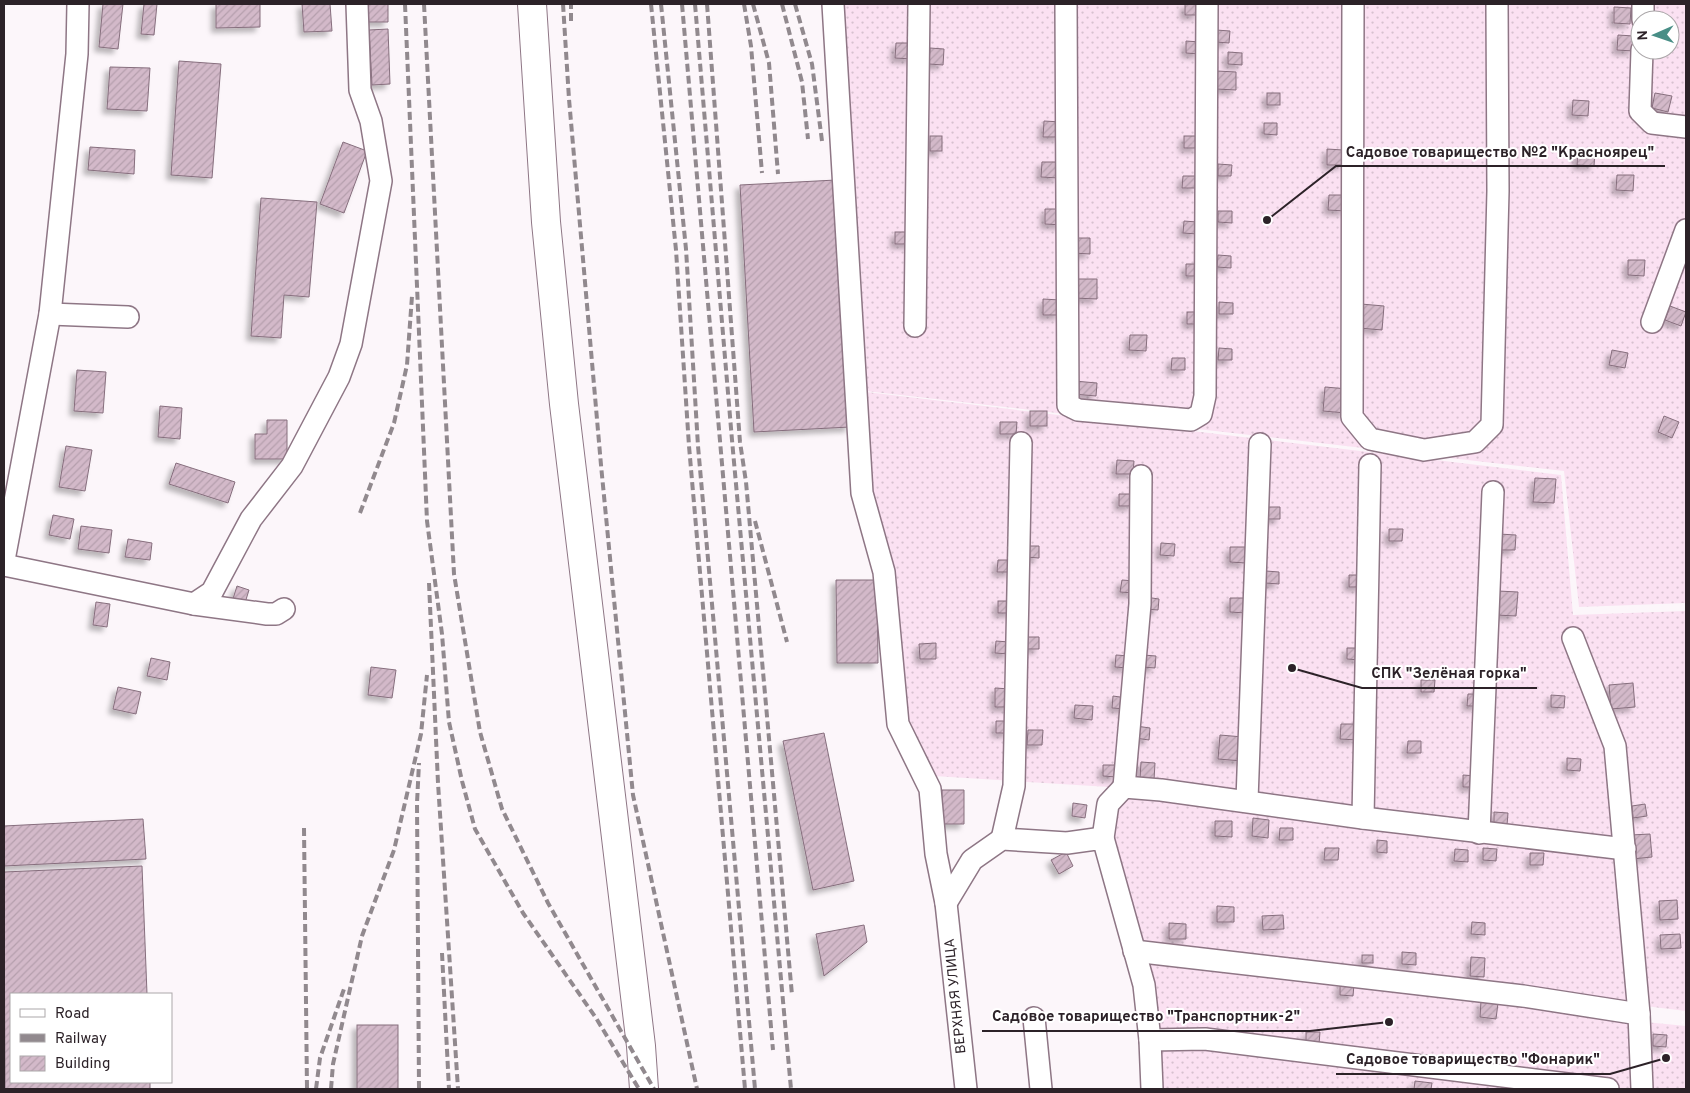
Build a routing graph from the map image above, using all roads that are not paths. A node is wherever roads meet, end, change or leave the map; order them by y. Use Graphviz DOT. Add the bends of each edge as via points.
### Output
graph roads {
  1 [pos="78,4"];
  2 [pos="357,4"];
  3 [pos="532,4"];
  4 [pos="833,4"];
  5 [pos="919,4"];
  6 [pos="1066,4"];
  7 [pos="1207,4"];
  8 [pos="1353,4"];
  9 [pos="1497,4"];
  10 [pos="1642,60"];
  11 [pos="1686,127"];
  12 [pos="1686,230"];
  13 [pos="50,314"];
  14 [pos="128,317"];
  15 [pos="1652,322"];
  16 [pos="915,326"];
  17 [pos="1021,443"];
  18 [pos="1260,444"];
  19 [pos="1370,465"];
  20 [pos="1141,476"];
  21 [pos="1493,492"];
  22 [pos="4,560"];
  23 [pos="4,565"];
  24 [pos="194,604"];
  25 [pos="284,609"];
  26 [pos="1573,638"];
  27 [pos="1124,788"];
  28 [pos="1247,800"];
  29 [pos="1363,818"];
  30 [pos="1480,833"];
  31 [pos="1103,838"];
  32 [pos="1002,839"];
  33 [pos="1625,849"];
  34 [pos="946,903"];
  35 [pos="1134,952"];
  36 [pos="1639,1014"];
  37 [pos="1034,1018"];
  38 [pos="1150,1040"];
  39 [pos="644,1089"];
  40 [pos="966,1089"];
  41 [pos="1041,1089"];
  42 [pos="1152,1089"];
  43 [pos="1608,1089"];
  44 [pos="1642,1089"];
  1 -- 13 [label="street" via="77,54"];
  2 -- 24 [label="street" via="360,90 382,180 350,344 339,377 292,466 251,519 212,592"];
  3 -- 39 [label="highway" via="546,222 562,385"];
  4 -- 34 [label="street, ВЕРХНЯЯ УЛИЦА" via="862,493 884,572 898,724 930,789 936,854"];
  5 -- 16 [label="street"];
  6 -- 7 [label="street" via="1068,405 1078,410 1191,420 1201,414 1205,396"];
  8 -- 9 [label="street" via="1352,417 1370,439 1424,450 1475,442 1492,425 1498,191"];
  10 -- 11 [label="street" via="1640,111 1652,123"];
  12 -- 15 [label="street"];
  13 -- 14 [label="street"];
  13 -- 22 [label="street"];
  17 -- 32 [label="street" via="1014,786"];
  18 -- 28 [label="street"];
  19 -- 29 [label="street"];
  20 -- 27 [label="street" via="1140,604"];
  21 -- 30 [label="street"];
  23 -- 24 [label="street"];
  24 -- 25 [label="street" via="266,614 276,614"];
  26 -- 33 [label="street" via="1615,746"];
  27 -- 28 [label="street"];
  27 -- 31 [label="street" via="1108,804"];
  28 -- 29 [label="street"];
  29 -- 30 [label="street"];
  30 -- 33 [label="street"];
  31 -- 32 [label="street" via="1067,843"];
  31 -- 35 [label="street"];
  32 -- 34 [label="street" via="972,860"];
  33 -- 36 [label="street"];
  34 -- 40 [label="street, ВЕРХНЯЯ УЛИЦА"];
  35 -- 36 [label="street" via="1523,996"];
  35 -- 38 [label="street" via="1144,985"];
  36 -- 44 [label="street"];
  37 -- 41 [label="street"];
  38 -- 42 [label="street"];
  38 -- 43 [label="street" via="1205,1039"];
}
